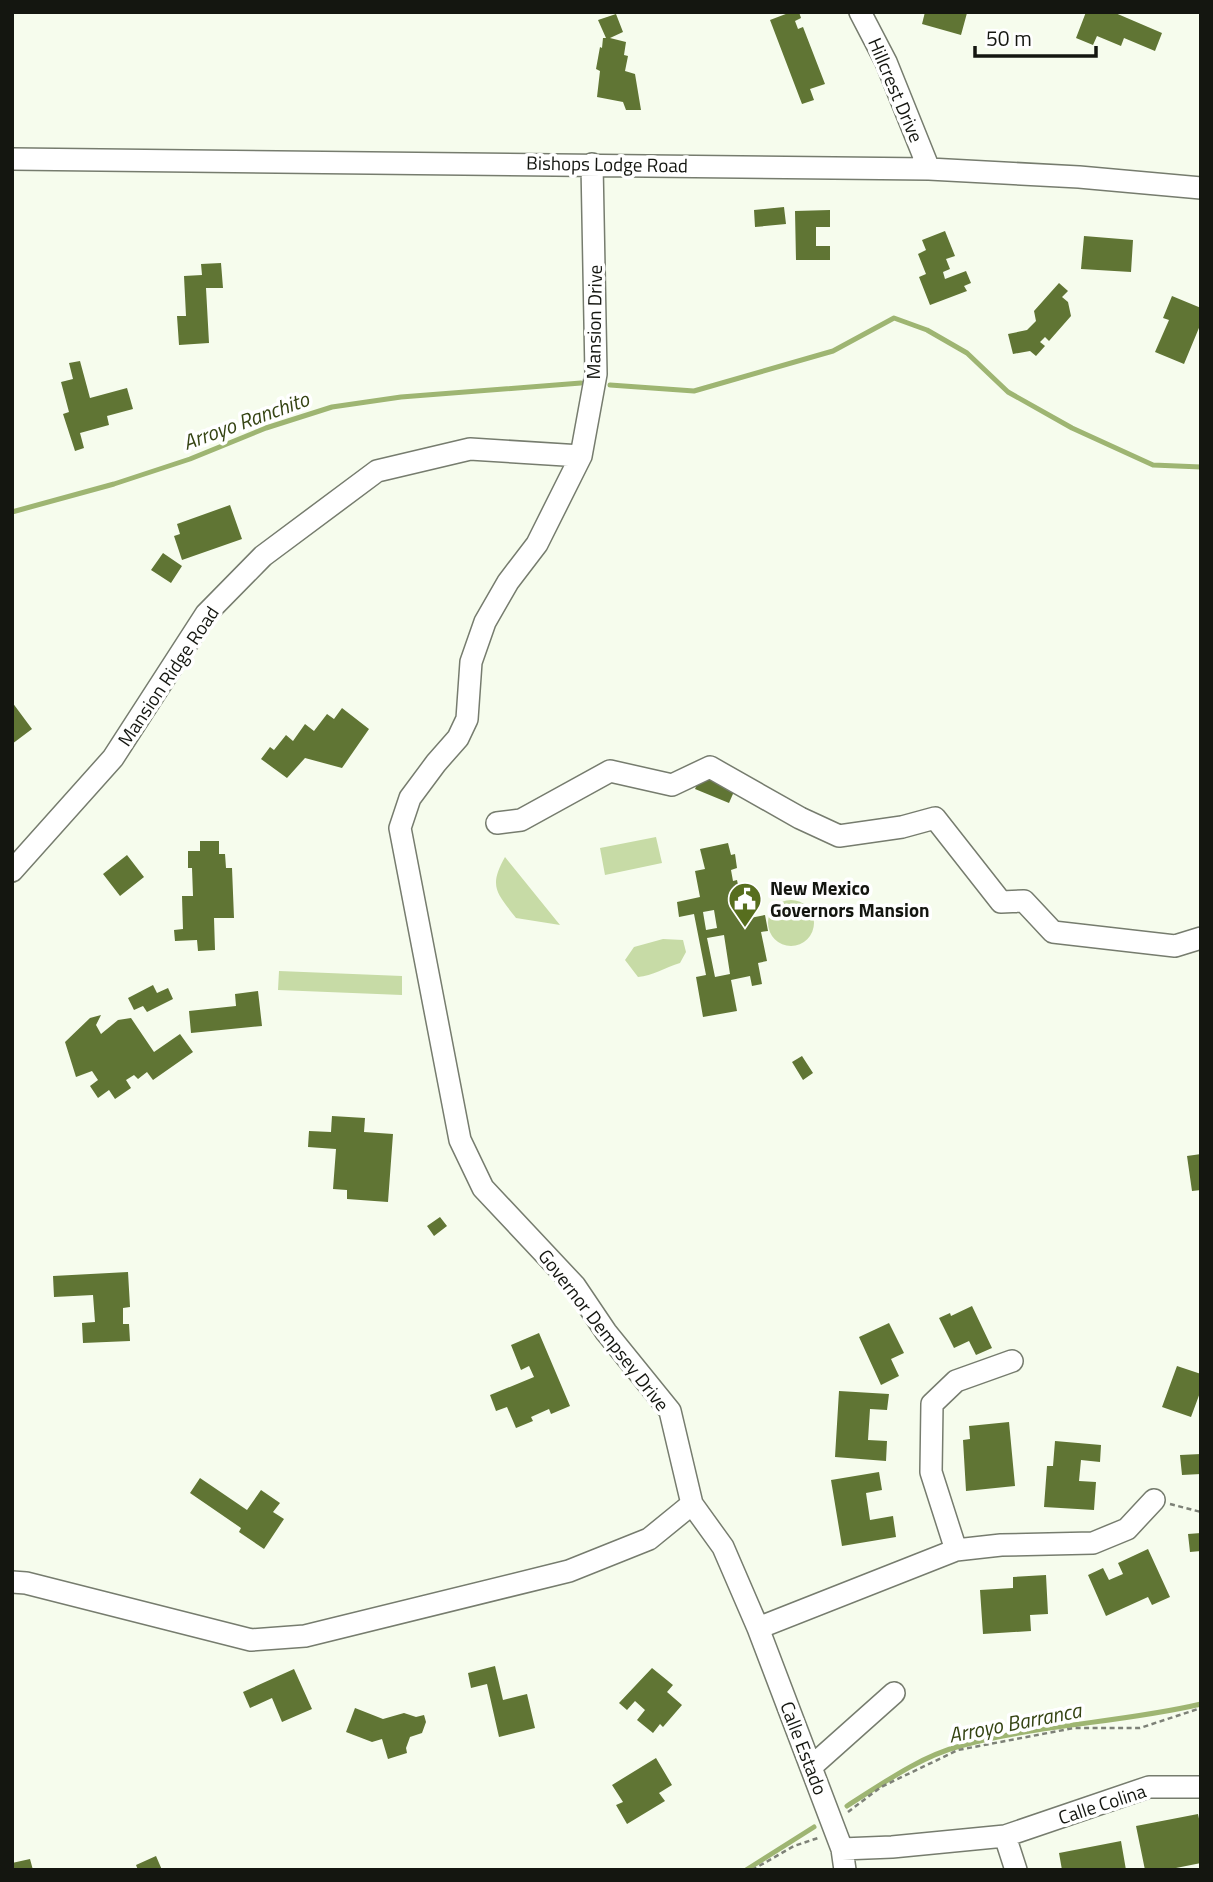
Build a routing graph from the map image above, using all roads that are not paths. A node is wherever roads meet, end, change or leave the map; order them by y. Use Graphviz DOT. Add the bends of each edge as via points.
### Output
graph roads {
  1 [pos="860,12"];
  2 [pos="12,159"];
  3 [pos="592,164"];
  4 [pos="929,169"];
  5 [pos="1201,188"];
  6 [pos="581,456"];
  7 [pos="485,622"];
  8 [pos="496,822"];
  9 [pos="12,872"];
  10 [pos="1201,938"];
  11 [pos="1012,1361"];
  12 [pos="1154,1500"];
  13 [pos="692,1504"];
  14 [pos="956,1550"];
  15 [pos="12,1582"];
  16 [pos="758,1628"];
  17 [pos="894,1693"];
  18 [pos="811,1767"];
  19 [pos="1201,1787"];
  20 [pos="1005,1836"];
  21 [pos="844,1859"];
  22 [pos="1016,1870"];
  1 -- 4 [label="street, Hillcrest Drive" via="886,62"];
  2 -- 3 [label="street, Bishops Lodge Road"];
  3 -- 4 [label="street, Bishops Lodge Road"];
  3 -- 6 [label="street, Mansion Drive" via="596,374"];
  4 -- 5 [label="street, Bishops Lodge Road"];
  6 -- 7 [label="street, Mansion Drive" via="537,544"];
  6 -- 9 [label="street, Mansion Ridge Road" via="470,449 377,471 263,556 206,614 113,758"];
  7 -- 13 [label="street, Governor Dempsey Drive" via="471,662 467,719 458,738 410,798 400,828 460,1140 483,1188 575,1286 670,1411"];
  8 -- 10 [label="street" via="521,820 610,771 672,785 710,767 839,836 935,818 1001,902 1024,901 1053,932 1175,946"];
  11 -- 14 [label="street" via="956,1381 932,1404 931,1472"];
  12 -- 14 [label="street" via="1127,1529 1093,1543"];
  13 -- 15 [label="street" via="649,1539 569,1571 304,1636 251,1640"];
  13 -- 16 [label="street, Calle Estado" via="723,1547"];
  14 -- 16 [label="street"];
  16 -- 18 [label="street, Calle Estado"];
  17 -- 18 [label="street"];
  18 -- 21 [label="street, Calle Estado"];
  19 -- 20 [label="street, Calle Colina" via="1149,1787"];
  20 -- 21 [label="street, Calle Colina" via="892,1847"];
  20 -- 22 [label="street"];
}
